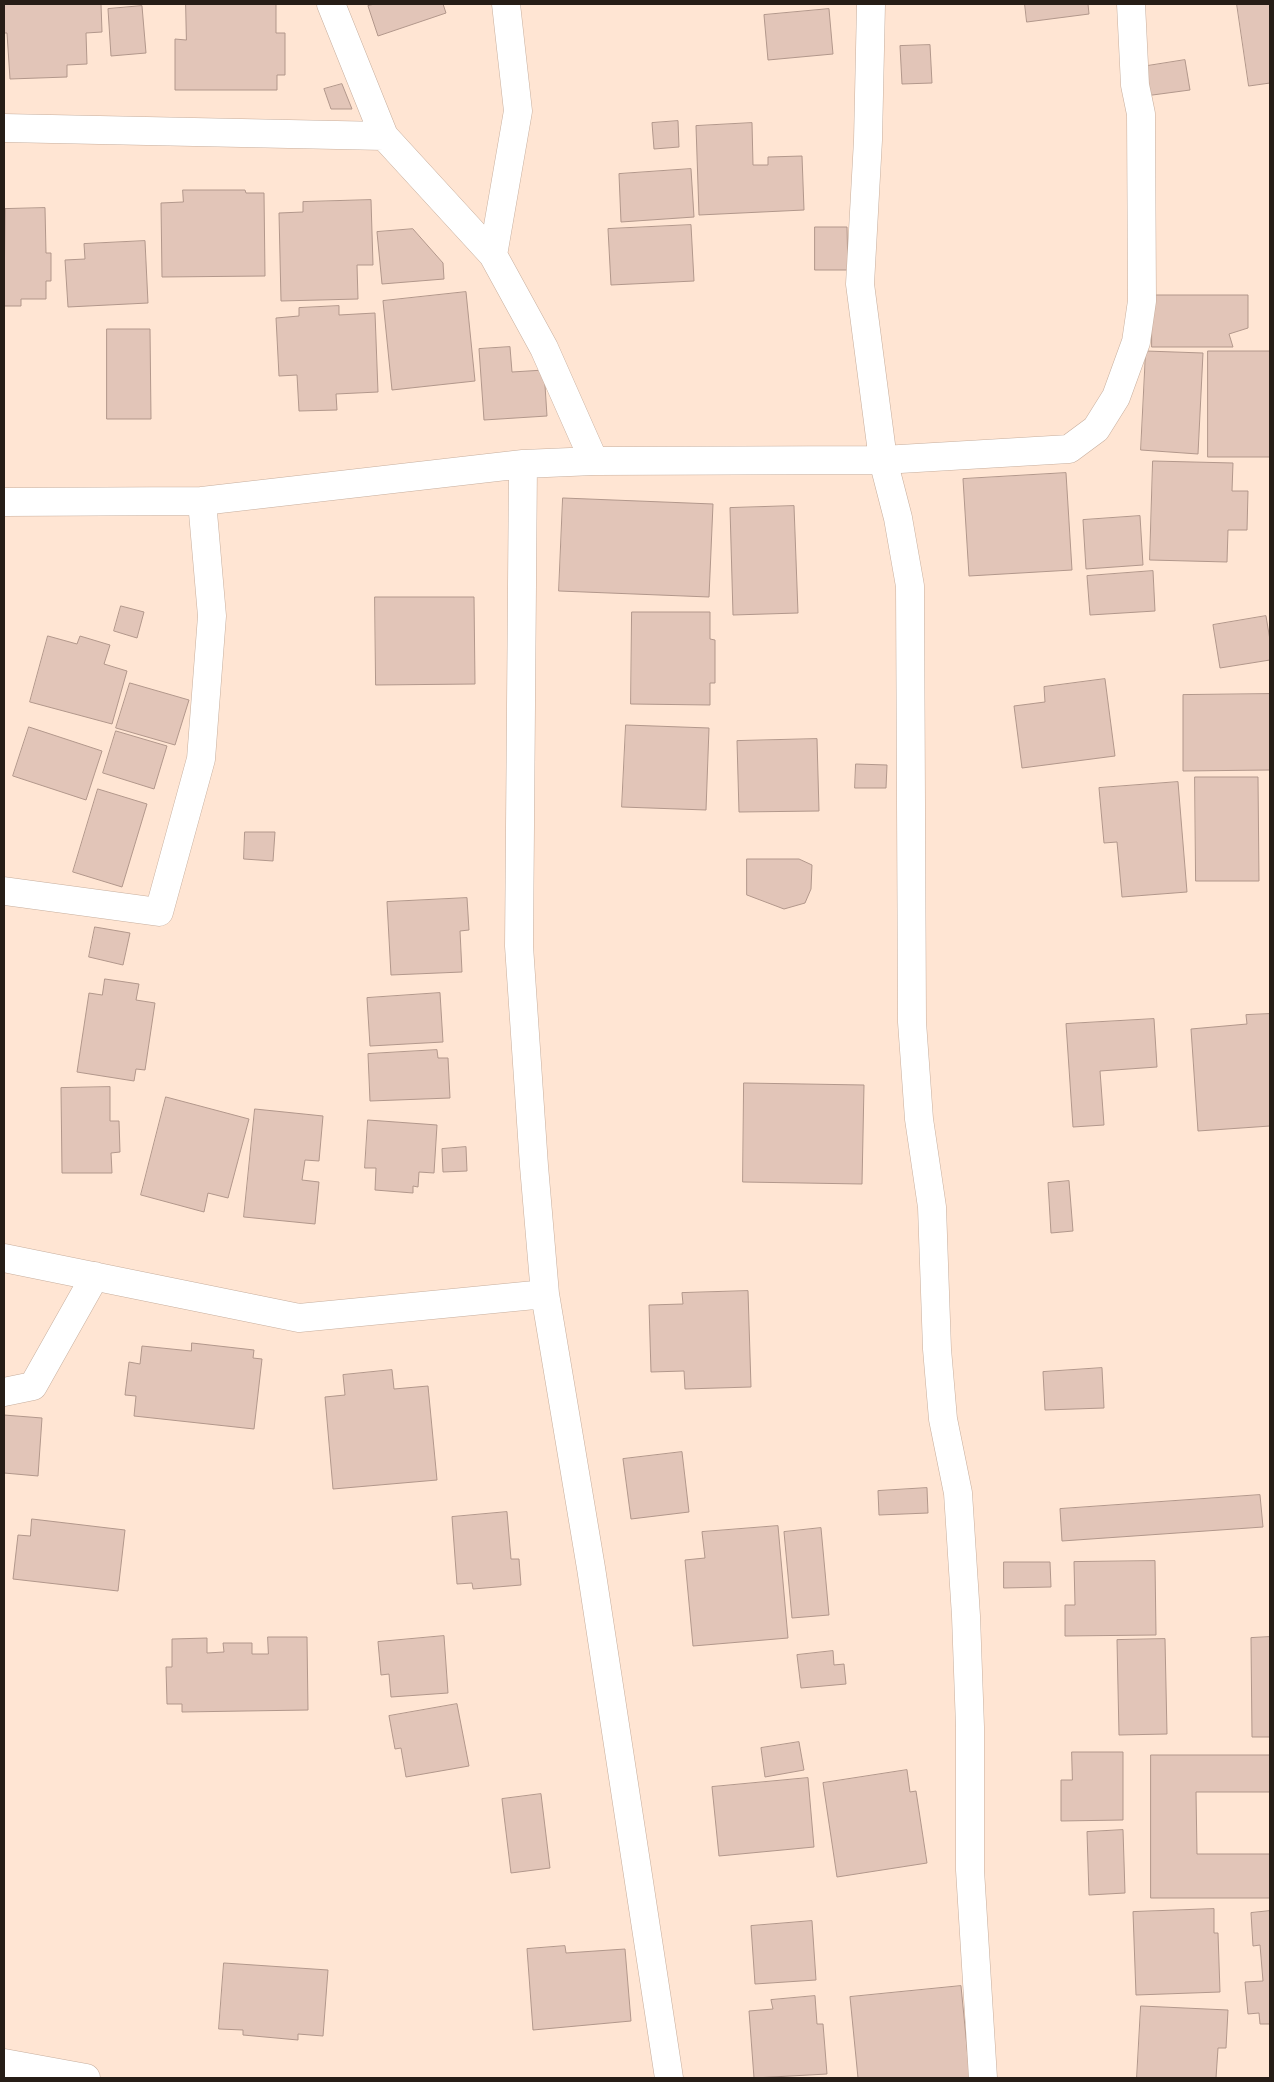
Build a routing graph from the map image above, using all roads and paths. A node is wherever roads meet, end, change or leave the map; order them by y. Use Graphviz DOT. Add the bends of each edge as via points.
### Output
graph roads {
  1 [pos="331,4"];
  2 [pos="506,4"];
  3 [pos="870,4"];
  4 [pos="1131,4"];
  5 [pos="4,128"];
  6 [pos="384,136"];
  7 [pos="493,255"];
  8 [pos="883,460"];
  9 [pos="594,461"];
  10 [pos="523,464"];
  11 [pos="202,501"];
  12 [pos="4,502"];
  13 [pos="4,891"];
  14 [pos="4,1258"];
  15 [pos="95,1276"];
  16 [pos="545,1294"];
  17 [pos="4,1392"];
  18 [pos="4,2063"];
  19 [pos="37,2074"];
  20 [pos="86,2078"];
  21 [pos="669,2078"];
  22 [pos="984,2078"];
  1 -- 6 [label="street"];
  2 -- 7 [label="street" via="518,110"];
  3 -- 8 [label="street" via="868,140 860,284"];
  4 -- 8 [label="street" via="1135,85 1141,114 1142,301 1136,342 1116,397 1096,429 1069,449"];
  5 -- 6 [label="street"];
  6 -- 7 [label="street"];
  7 -- 9 [label="street" via="544,348"];
  8 -- 9 [label="street"];
  8 -- 22 [label="street" via="898,518 910,586 912,1022 932,1207 943,1419 958,1493 970,1727 970,1870"];
  9 -- 10 [label="street"];
  10 -- 11 [label="street"];
  10 -- 16 [label="street" via="519,946"];
  11 -- 12 [label="street"];
  11 -- 13 [label="street" via="212,616 201,759 158,912"];
  14 -- 15 [label="street"];
  15 -- 16 [label="street" via="299,1318"];
  15 -- 17 [label="street" via="33,1386"];
  16 -- 21 [label="street" via="594,1587"];
  18 -- 19 [label="street"];
  19 -- 20 [label="street"];
}
